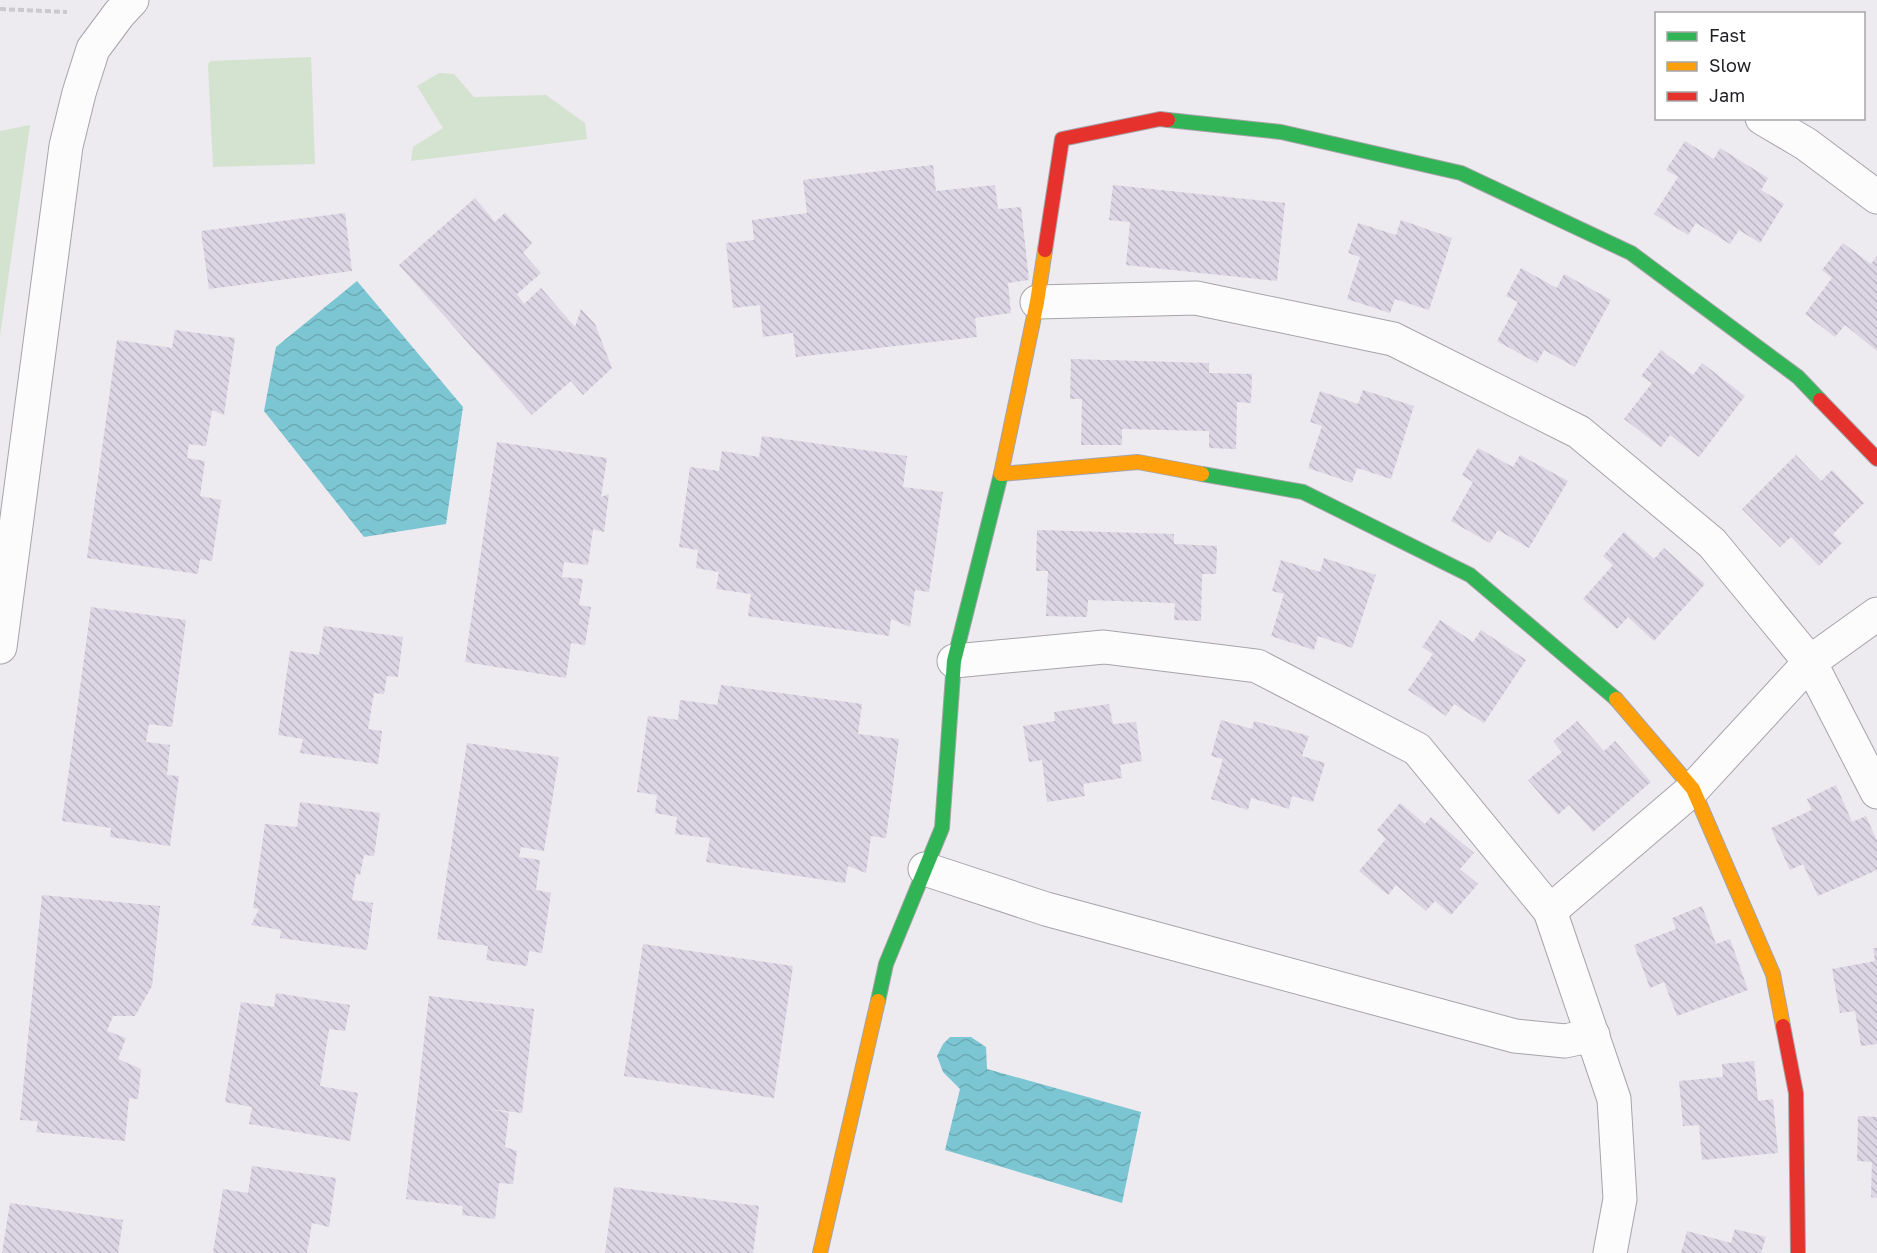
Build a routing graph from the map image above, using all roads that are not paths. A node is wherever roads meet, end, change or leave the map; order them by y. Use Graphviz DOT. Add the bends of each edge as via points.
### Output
graph roads {
  1 [pos="125,7"];
  2 [pos="1765,120"];
  3 [pos="1877,197"];
  4 [pos="1037,302"];
  5 [pos="1877,459"];
  6 [pos="1001,474"];
  7 [pos="1877,614"];
  8 [pos="0,647"];
  9 [pos="954,661"];
  10 [pos="1810,662"];
  11 [pos="1693,789"];
  12 [pos="1877,792"];
  13 [pos="925,869"];
  14 [pos="1550,910"];
  15 [pos="1593,1035"];
  16 [pos="820,1253"];
  17 [pos="1610,1253"];
  18 [pos="1798,1253"];
  1 -- 8 [label="street" via="93,49 66,146"];
  2 -- 3 [label="street" via="1806,144"];
  4 -- 5 [label="street" via="1062,139 1160,119 1281,132 1461,174 1631,253 1798,377"];
  4 -- 6 [label="street"];
  4 -- 10 [label="street" via="1196,298 1393,339 1579,432 1712,543"];
  6 -- 9 [label="street"];
  6 -- 11 [label="street" via="1138,462 1303,492 1470,575 1615,698"];
  7 -- 10 [label="street"];
  9 -- 13 [label="street" via="942,828"];
  9 -- 14 [label="street" via="1104,647 1257,666 1417,749"];
  10 -- 11 [label="street"];
  10 -- 12 [label="street"];
  11 -- 14 [label="street"];
  11 -- 18 [label="street" via="1773,974 1796,1093"];
  13 -- 15 [label="street" via="1046,909 1515,1036 1565,1041"];
  13 -- 16 [label="street" via="886,964"];
  14 -- 15 [label="street"];
  15 -- 17 [label="street" via="1614,1099 1620,1199"];
}
